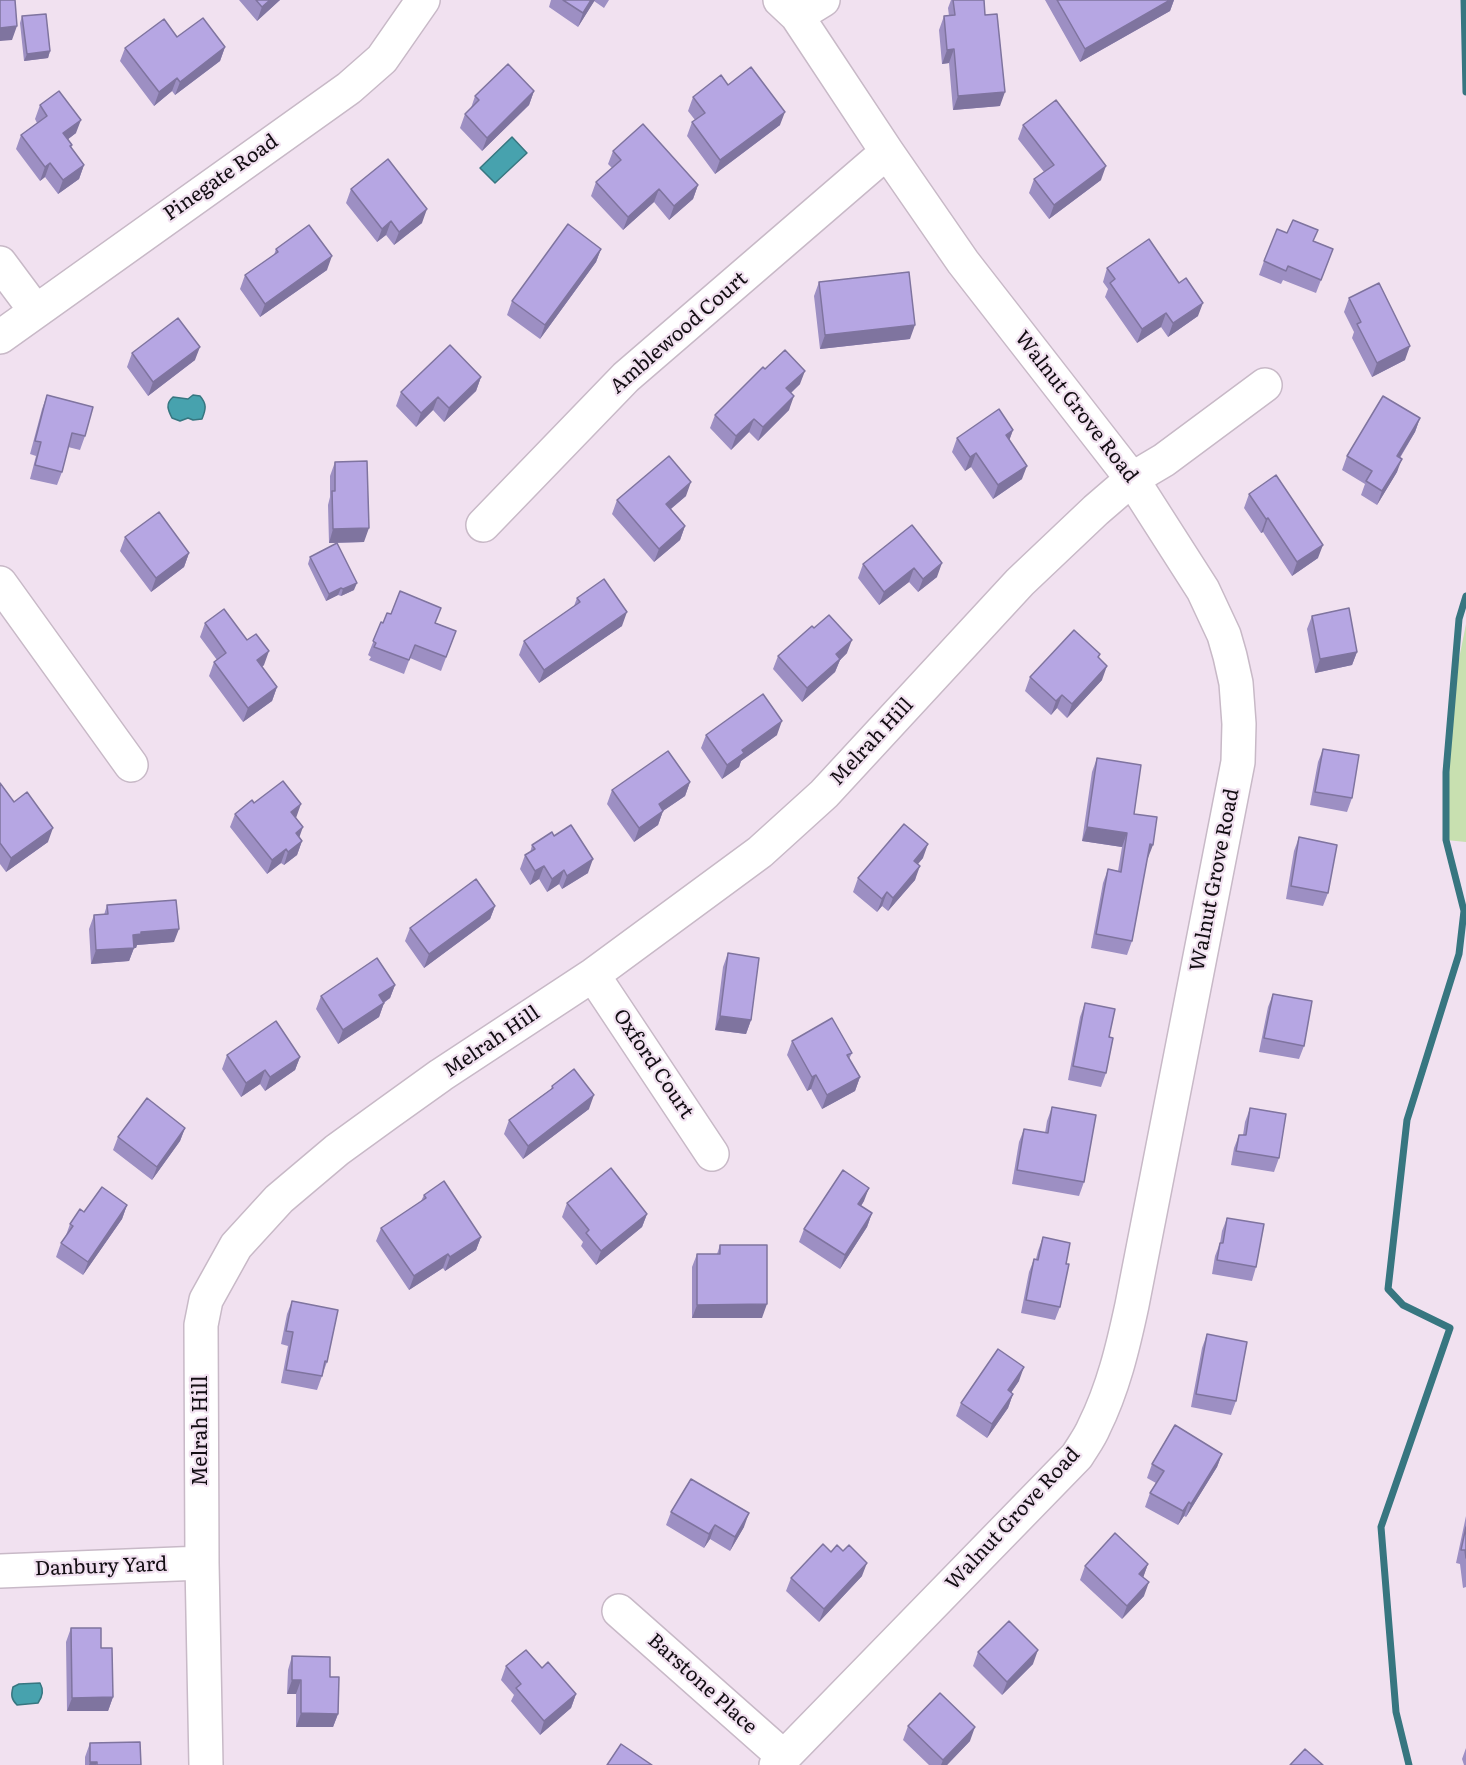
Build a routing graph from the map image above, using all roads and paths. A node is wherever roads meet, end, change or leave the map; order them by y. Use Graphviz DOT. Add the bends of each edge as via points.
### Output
graph roads {
  1 [pos="423,0"];
  2 [pos="800,5"];
  3 [pos="886,152"];
  4 [pos="0,263"];
  5 [pos="35,310"];
  6 [pos="0,337"];
  7 [pos="1265,385"];
  8 [pos="1132,479"];
  9 [pos="483,525"];
  10 [pos="0,583"];
  11 [pos="131,765"];
  12 [pos="592,975"];
  13 [pos="712,1154"];
  14 [pos="202,1563"];
  15 [pos="0,1571"];
  16 [pos="619,1611"];
  17 [pos="780,1761"];
  18 [pos="206,1765"];
  1 -- 5 [label="street, Pinegate Road" via="382,59 349,88"];
  2 -- 3 [label="street, Walnut Grove Road"];
  3 -- 8 [label="street, Walnut Grove Road" via="963,262"];
  3 -- 9 [label="street, Amblewood Court" via="626,377"];
  4 -- 5 [label="street"];
  5 -- 6 [label="street, Pinegate Road"];
  7 -- 8 [label="street, Melrah Hill"];
  8 -- 12 [label="street, Melrah Hill" via="1020,582 816,801 760,852"];
  8 -- 17 [label="street, Walnut Grove Road" via="1203,590 1224,635 1236,682 1239,730 1228,818 1122,1349 1107,1399 1077,1456"];
  10 -- 11 [label="street"];
  12 -- 13 [label="street, Oxford Court"];
  12 -- 14 [label="street, Melrah Hill" via="337,1150 279,1199 236,1246 206,1300 201,1325"];
  14 -- 15 [label="street, Danbury Yard"];
  14 -- 18 [label="street, Melrah Hill"];
  16 -- 17 [label="street, Barstone Place"];
}
